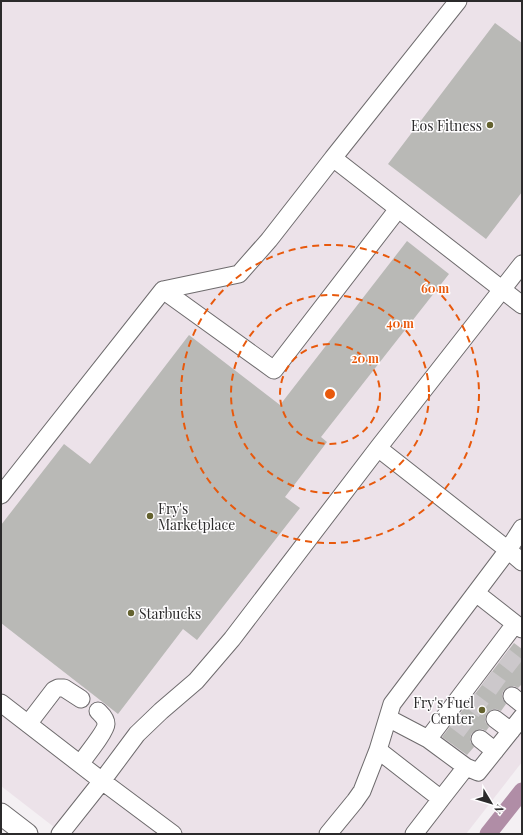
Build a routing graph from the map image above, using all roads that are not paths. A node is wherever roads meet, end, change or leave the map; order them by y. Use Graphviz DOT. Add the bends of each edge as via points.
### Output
graph roads {
  1 [pos="458,1"];
  2 [pos="333,158"];
  3 [pos="398,209"];
  4 [pos="522,264"];
  5 [pos="163,290"];
  6 [pos="502,290"];
  7 [pos="522,305"];
  8 [pos="378,448"];
  9 [pos="1,495"];
  10 [pos="522,528"];
  11 [pos="508,550"];
  12 [pos="522,562"];
  13 [pos="476,593"];
  14 [pos="519,626"];
  15 [pos="81,699"];
  16 [pos="1,703"];
  17 [pos="98,710"];
  18 [pos="522,717"];
  19 [pos="388,718"];
  20 [pos="495,719"];
  21 [pos="28,724"];
  22 [pos="511,731"];
  23 [pos="428,738"];
  24 [pos="480,739"];
  25 [pos="378,750"];
  26 [pos="495,751"];
  27 [pos="80,764"];
  28 [pos="466,767"];
  29 [pos="102,781"];
  30 [pos="441,799"];
  31 [pos="1,814"];
  32 [pos="28,834"];
  33 [pos="60,834"];
  34 [pos="173,834"];
  35 [pos="328,834"];
  36 [pos="414,834"];
  1 -- 2 [label="lane"];
  2 -- 3 [label="lane"];
  2 -- 5 [label="lane" via="239,274"];
  3 -- 5 [label="lane" via="274,370"];
  3 -- 6 [label="lane"];
  4 -- 6 [label="lane"];
  5 -- 9 [label="lane"];
  6 -- 7 [label="lane"];
  6 -- 8 [label="lane"];
  8 -- 11 [label="lane"];
  8 -- 29 [label="lane" via="232,639 196,681 137,734"];
  10 -- 11 [label="lane"];
  11 -- 12 [label="lane"];
  11 -- 13 [label="lane"];
  13 -- 14 [label="lane"];
  13 -- 19 [label="lane" via="392,704"];
  14 -- 23 [label="lane" via="450,717"];
  15 -- 21 [label="lane" via="64,688 58,688"];
  16 -- 21 [label="lane"];
  17 -- 27 [label="lane" via="106,724 104,731"];
  18 -- 22 [label="lane"];
  19 -- 23 [label="lane"];
  19 -- 25 [label="lane"];
  20 -- 22 [label="lane"];
  21 -- 27 [label="lane"];
  22 -- 26 [label="lane"];
  23 -- 28 [label="lane"];
  24 -- 26 [label="lane"];
  25 -- 30 [label="lane"];
  25 -- 35 [label="lane" via="362,790"];
  26 -- 28 [label="lane" via="478,772"];
  27 -- 29 [label="lane"];
  28 -- 30 [label="lane"];
  29 -- 33 [label="lane"];
  29 -- 34 [label="lane"];
  30 -- 36 [label="lane"];
  31 -- 32 [label="main road"];
}
